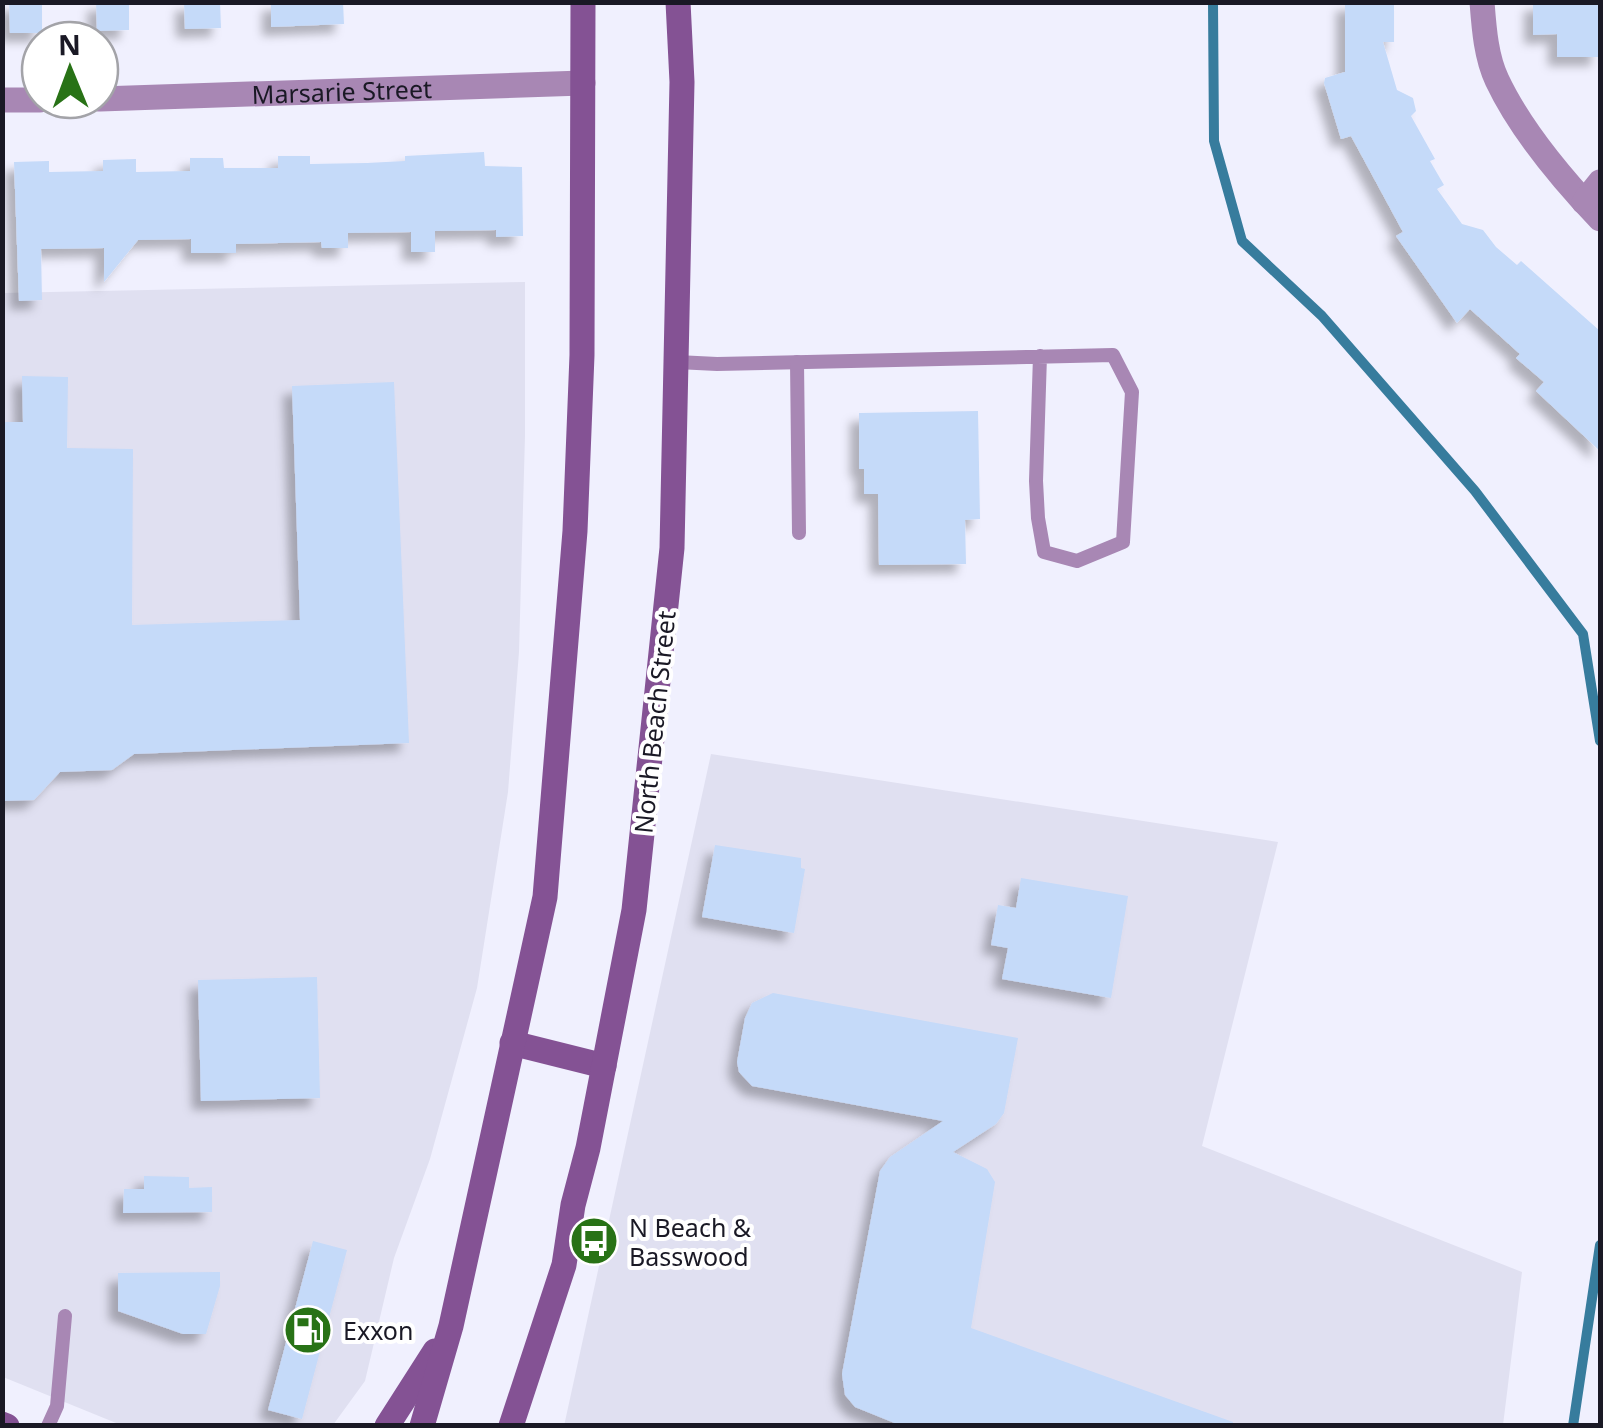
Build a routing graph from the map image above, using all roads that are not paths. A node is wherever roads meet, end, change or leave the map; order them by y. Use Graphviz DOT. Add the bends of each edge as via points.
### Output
graph roads {
  1 [pos="583,2"];
  2 [pos="678,2"];
  3 [pos="1482,2"];
  4 [pos="583,83"];
  5 [pos="120,98"];
  6 [pos="1595,201"];
  7 [pos="1040,356"];
  8 [pos="677,362"];
  9 [pos="797,362"];
  10 [pos="799,533"];
  11 [pos="512,1043"];
  12 [pos="604,1066"];
  13 [pos="65,1316"];
  14 [pos="451,1326"];
  15 [pos="48,1426"];
  16 [pos="387,1426"];
  17 [pos="422,1426"];
  18 [pos="511,1426"];
  1 -- 4 [label="main road"];
  2 -- 8 [label="main road, North Beach Street"];
  3 -- 6 [label="street" via="1496,78 1556,172"];
  4 -- 5 [label="street, Marsarie Street"];
  4 -- 11 [label="main road" via="575,530 546,897"];
  7 -- 7 [label="lane" via="1114,354 1132,392 1123,542 1078,561 1044,552 1038,518"];
  7 -- 9 [label="lane"];
  8 -- 9 [label="lane"];
  8 -- 12 [label="main road, North Beach Street" via="672,548 649,775 634,910"];
  9 -- 10 [label="lane"];
  11 -- 12 [label="main road"];
  11 -- 14 [label="main road"];
  12 -- 18 [label="main road, North Beach Street" via="564,1264"];
  13 -- 15 [label="lane"];
  14 -- 16 [label="main road"];
  14 -- 17 [label="main road"];
}
